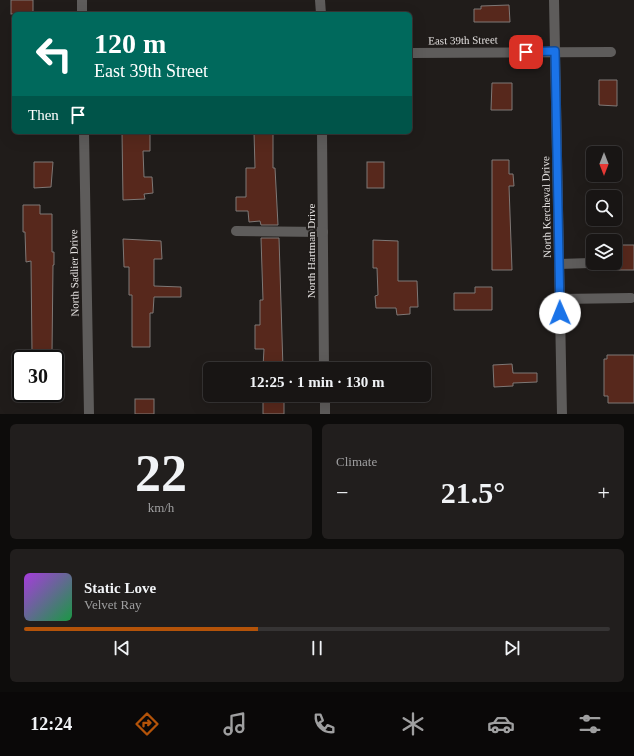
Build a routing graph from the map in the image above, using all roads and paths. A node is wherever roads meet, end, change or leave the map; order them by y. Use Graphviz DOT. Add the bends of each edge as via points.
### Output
graph roads {
  1 [pos="82,0"];
  2 [pos="320,0"];
  3 [pos="554,0"];
  4 [pos="82,12"];
  5 [pos="321,12"];
  6 [pos="555,51"];
  7 [pos="611,52"];
  8 [pos="412,53"];
  9 [pos="84,134"];
  10 [pos="322,134"];
  11 [pos="236,231"];
  12 [pos="323,232"];
  13 [pos="586,263"];
  14 [pos="559,264"];
  15 [pos="631,298"];
  16 [pos="560,299"];
  17 [pos="324,362"];
  18 [pos="325,402"];
  19 [pos="89,414"];
  20 [pos="325,414"];
  21 [pos="562,414"];
  1 -- 4 [label="street"];
  2 -- 5 [label="street"];
  3 -- 6 [label="street, North Kercheval Drive"];
  6 -- 7 [label="street, East 39th Street"];
  6 -- 8 [label="street, East 39th Street"];
  6 -- 14 [label="street, North Kercheval Drive"];
  9 -- 19 [label="street, North Sadlier Drive"];
  10 -- 12 [label="street, North Hartman Drive"];
  11 -- 12 [label="street"];
  12 -- 17 [label="street, North Hartman Drive"];
  13 -- 14 [label="street"];
  14 -- 16 [label="street, North Kercheval Drive"];
  15 -- 16 [label="street"];
  16 -- 21 [label="street, North Kercheval Drive"];
  18 -- 20 [label="street"];
}
